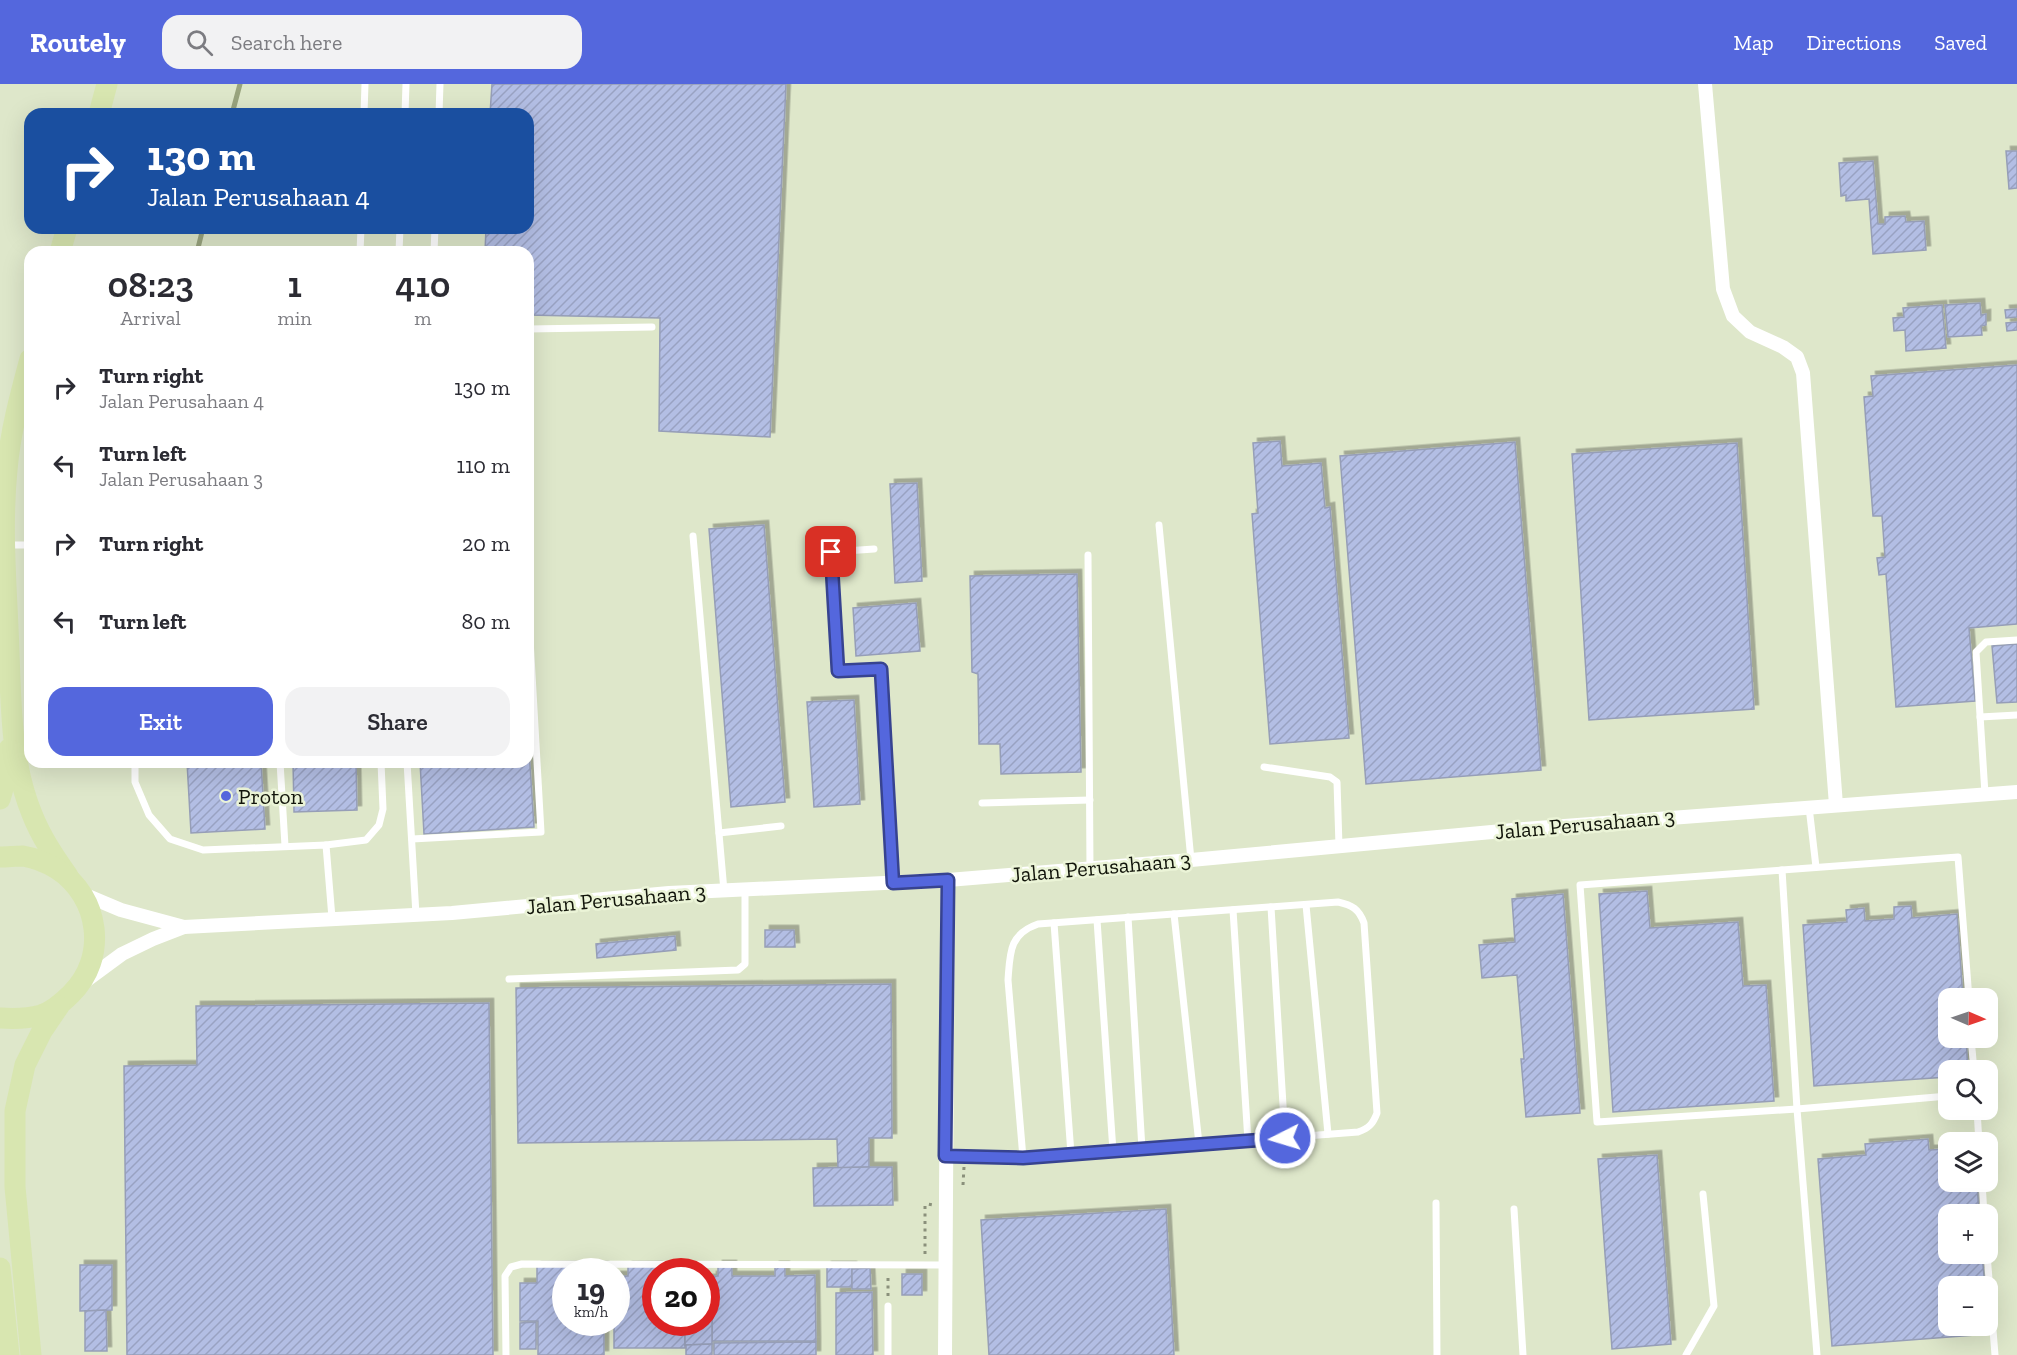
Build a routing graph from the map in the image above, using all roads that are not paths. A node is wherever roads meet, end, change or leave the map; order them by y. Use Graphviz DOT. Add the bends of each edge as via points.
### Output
graph roads {
  1 [pos="107,84"];
  2 [pos="365,84"];
  3 [pos="406,84"];
  4 [pos="440,84"];
  5 [pos="1705,84"];
  6 [pos="101,108"];
  7 [pos="364,108"];
  8 [pos="405,108"];
  9 [pos="439,108"];
  10 [pos="652,327"];
  11 [pos="534,329"];
  12 [pos="24,384"];
  13 [pos="1159,525"];
  14 [pos="693,536"];
  15 [pos="5,545"];
  16 [pos="24,545"];
  17 [pos="874,549"];
  18 [pos="1088,555"];
  19 [pos="2017,640"];
  20 [pos="534,709"];
  21 [pos="2017,715"];
  22 [pos="1980,717"];
  23 [pos="12,728"];
  24 [pos="1264,767"];
  25 [pos="135,768"];
  26 [pos="280,768"];
  27 [pos="381,768"];
  28 [pos="408,768"];
  29 [pos="2017,792"];
  30 [pos="1985,794"];
  31 [pos="0,799"];
  32 [pos="1090,800"];
  33 [pos="982,803"];
  34 [pos="1836,805"];
  35 [pos="1809,807"];
  36 [pos="781,826"];
  37 [pos="719,833"];
  38 [pos="412,839"];
  39 [pos="326,845"];
  40 [pos="285,846"];
  41 [pos="1339,846"];
  42 [pos="0,857"];
  43 [pos="1191,860"];
  44 [pos="1816,867"];
  45 [pos="1090,869"];
  46 [pos="1782,870"];
  47 [pos="68,876"];
  48 [pos="948,880"];
  49 [pos="893,883"];
  50 [pos="745,890"];
  51 [pos="724,891"];
  52 [pos="83,894"];
  53 [pos="1306,904"];
  54 [pos="1271,907"];
  55 [pos="1233,910"];
  56 [pos="1174,914"];
  57 [pos="416,915"];
  58 [pos="1128,917"];
  59 [pos="332,918"];
  60 [pos="1098,920"];
  61 [pos="1054,923"];
  62 [pos="184,927"];
  63 [pos="509,979"];
  64 [pos="82,984"];
  65 [pos="1968,988"];
  66 [pos="59,1006"];
  67 [pos="0,1018"];
  68 [pos="1938,1097"];
  69 [pos="1797,1109"];
  70 [pos="1329,1134"];
  71 [pos="1285,1138"];
  72 [pos="1248,1141"];
  73 [pos="1198,1144"];
  74 [pos="1142,1149"];
  75 [pos="1113,1151"];
  76 [pos="1071,1154"];
  77 [pos="945,1156"];
  78 [pos="1023,1158"];
  79 [pos="1703,1194"];
  80 [pos="1436,1203"];
  81 [pos="1514,1209"];
  82 [pos="1988,1264"];
  83 [pos="945,1265"];
  84 [pos="0,1268"];
  85 [pos="888,1306"];
  86 [pos="9,1355"];
  87 [pos="31,1355"];
  88 [pos="506,1355"];
  89 [pos="888,1355"];
  90 [pos="945,1355"];
  91 [pos="1437,1355"];
  92 [pos="1523,1355"];
  93 [pos="1686,1355"];
  94 [pos="1817,1355"];
  95 [pos="1995,1355"];
  1 -- 6 [label="main road"];
  2 -- 7 [label="lane"];
  3 -- 8 [label="lane"];
  4 -- 9 [label="lane"];
  5 -- 34 [label="street" via="1723,289 1733,316 1750,332 1797,357 1803,373"];
  10 -- 11 [label="lane"];
  12 -- 15 [label="main road" via="6,472"];
  13 -- 43 [label="lane"];
  14 -- 37 [label="lane"];
  15 -- 16 [label="lane"];
  15 -- 23 [label="main road"];
  17 -- 49 [label="lane" via="831,552 838,671 881,669"];
  18 -- 32 [label="lane"];
  19 -- 22 [label="lane" via="1986,642 1976,652"];
  20 -- 38 [label="lane" via="541,832"];
  21 -- 22 [label="lane"];
  22 -- 30 [label="lane"];
  23 -- 31 [label="main road"];
  23 -- 47 [label="main road" via="31,812 47,847"];
  24 -- 41 [label="lane" via="1330,777 1336,782"];
  25 -- 40 [label="lane" via="135,782 149,815 170,839 203,850"];
  26 -- 40 [label="lane"];
  27 -- 39 [label="lane" via="383,809 379,825 366,840"];
  28 -- 38 [label="lane"];
  29 -- 30 [label="street, Jalan Perusahaan 3"];
  30 -- 34 [label="street, Jalan Perusahaan 3"];
  32 -- 33 [label="lane"];
  32 -- 45 [label="lane"];
  34 -- 35 [label="street, Jalan Perusahaan 3"];
  35 -- 41 [label="street, Jalan Perusahaan 3"];
  35 -- 44 [label="lane"];
  36 -- 37 [label="lane"];
  37 -- 51 [label="lane"];
  38 -- 57 [label="lane"];
  39 -- 40 [label="lane"];
  39 -- 59 [label="lane"];
  41 -- 43 [label="street, Jalan Perusahaan 3"];
  42 -- 47 [label="main road" via="23,856 47,863"];
  43 -- 45 [label="street, Jalan Perusahaan 3"];
  44 -- 46 [label="lane"];
  44 -- 65 [label="lane" via="1958,857"];
  45 -- 48 [label="street, Jalan Perusahaan 3"];
  46 -- 69 [label="lane"];
  46 -- 69 [label="lane" via="1580,885 1597,1122"];
  47 -- 52 [label="main road"];
  48 -- 49 [label="street, Jalan Perusahaan 3"];
  48 -- 77 [label="street"];
  49 -- 50 [label="street, Jalan Perusahaan 3"];
  50 -- 51 [label="street, Jalan Perusahaan 3"];
  50 -- 63 [label="lane" via="745,964 738,970"];
  51 -- 57 [label="street, Jalan Perusahaan 3"];
  52 -- 62 [label="street" via="121,910"];
  52 -- 64 [label="main road" via="93,916 96,939 92,962"];
  53 -- 54 [label="lane"];
  53 -- 70 [label="lane"];
  53 -- 70 [label="lane" via="1352,905 1364,922 1377,1113 1368,1129"];
  54 -- 55 [label="lane"];
  54 -- 71 [label="lane"];
  55 -- 56 [label="lane"];
  55 -- 72 [label="lane"];
  56 -- 58 [label="lane"];
  56 -- 73 [label="lane"];
  57 -- 59 [label="street, Jalan Perusahaan 3"];
  58 -- 60 [label="lane"];
  58 -- 74 [label="lane"];
  59 -- 62 [label="street, Jalan Perusahaan 3"];
  60 -- 61 [label="lane"];
  60 -- 75 [label="lane"];
  61 -- 76 [label="lane"];
  61 -- 78 [label="lane" via="1025,928 1014,940 1010,957 1008,980"];
  62 -- 64 [label="street" via="122,954"];
  64 -- 66 [label="main road"];
  66 -- 67 [label="main road" via="41,1015"];
  66 -- 87 [label="main road" via="25,1065 15,1111 15,1187"];
  68 -- 69 [label="lane"];
  69 -- 94 [label="lane"];
  70 -- 71 [label="lane"];
  71 -- 72 [label="lane"];
  72 -- 73 [label="lane"];
  73 -- 74 [label="lane"];
  74 -- 75 [label="lane"];
  75 -- 76 [label="lane"];
  76 -- 78 [label="lane"];
  77 -- 78 [label="lane"];
  77 -- 83 [label="street"];
  79 -- 93 [label="lane" via="1714,1306"];
  80 -- 91 [label="lane"];
  81 -- 92 [label="lane"];
  82 -- 95 [label="lane"];
  83 -- 88 [label="lane" via="522,1264 511,1267 505,1276"];
  83 -- 90 [label="street"];
  84 -- 86 [label="main road"];
  85 -- 89 [label="lane"];
}
